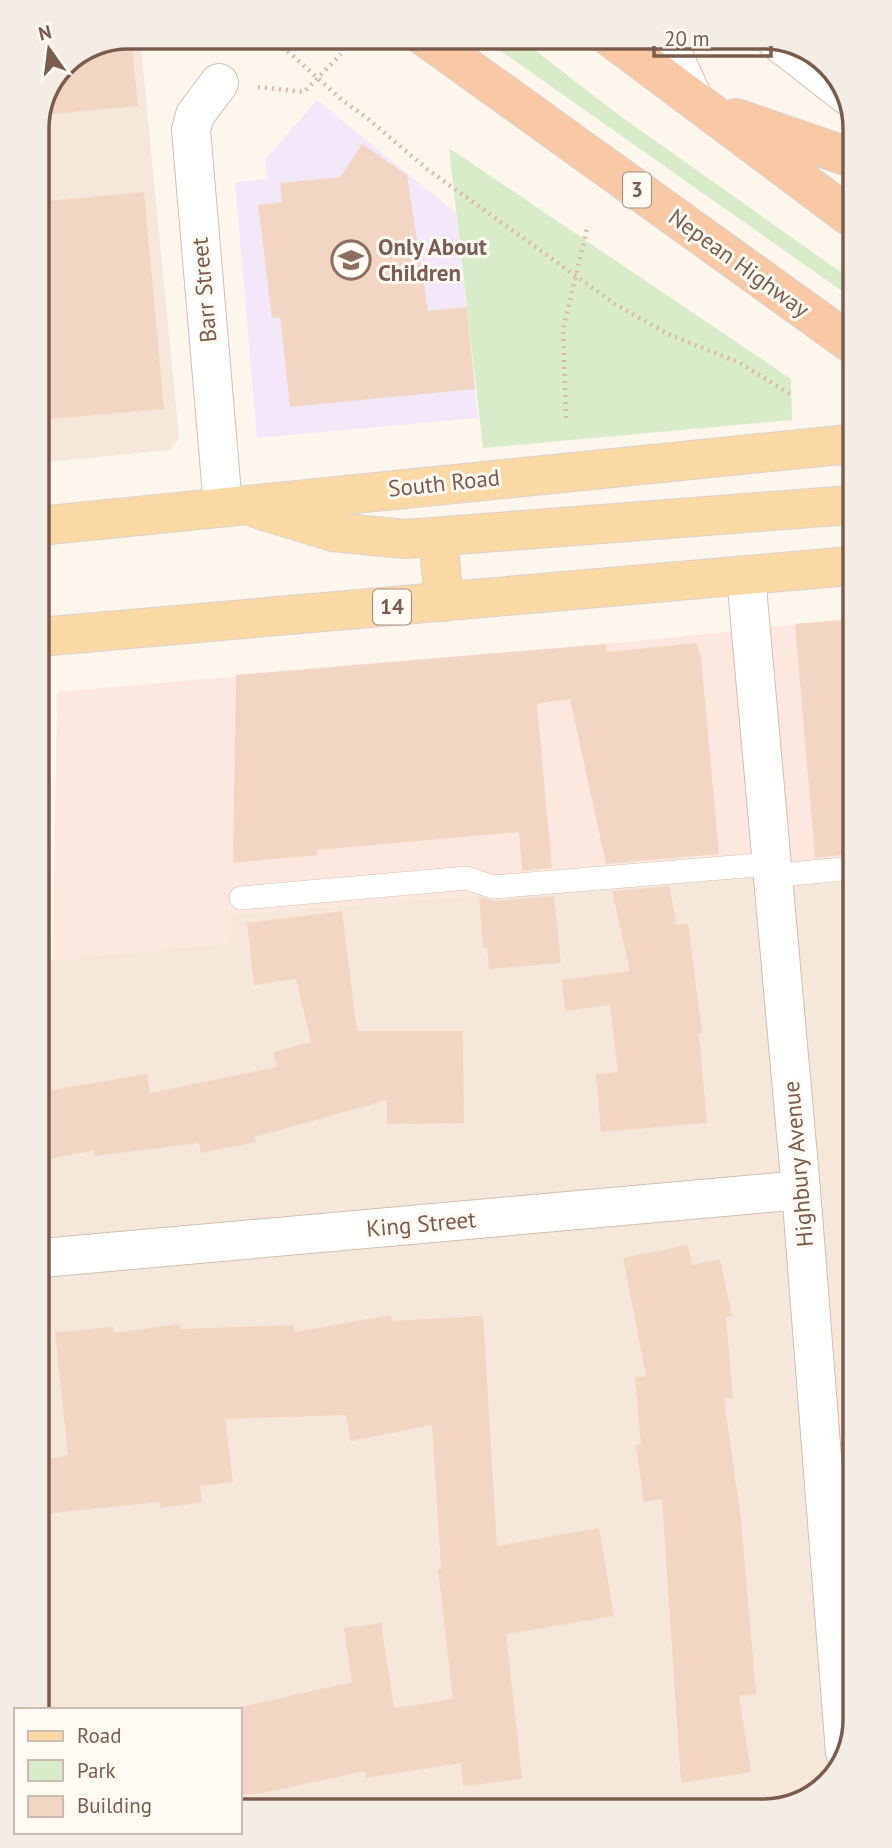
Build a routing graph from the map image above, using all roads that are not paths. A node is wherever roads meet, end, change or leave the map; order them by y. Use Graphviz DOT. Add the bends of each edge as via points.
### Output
graph roads {
  1 [pos="442,49"];
  2 [pos="626,49"];
  3 [pos="671,49"];
  4 [pos="797,56"];
  5 [pos="824,78"];
  6 [pos="219,83"];
  7 [pos="700,104"];
  8 [pos="843,155"];
  9 [pos="843,211"];
  10 [pos="843,338"];
  11 [pos="843,445"];
  12 [pos="233,505"];
  13 [pos="843,506"];
  14 [pos="695,519"];
  15 [pos="49,525"];
  16 [pos="438,537"];
  17 [pos="843,567"];
  18 [pos="746,576"];
  19 [pos="444,602"];
  20 [pos="49,636"];
  21 [pos="843,868"];
  22 [pos="772,870"];
  23 [pos="242,898"];
  24 [pos="801,1190"];
  25 [pos="49,1257"];
  26 [pos="839,1461"];
  27 [pos="843,1655"];
  1 -- 10 [label="highway, Nepean Highway / 3"];
  2 -- 7 [label="highway"];
  3 -- 7 [label="street"];
  4 -- 5 [label="street"];
  6 -- 12 [label="street, Barr Street" via="195,116 191,130"];
  7 -- 8 [label="highway"];
  7 -- 9 [label="highway"];
  11 -- 12 [label="main road, South Road"];
  12 -- 15 [label="main road, South Road"];
  12 -- 16 [label="main road" via="344,534"];
  13 -- 14 [label="main road"];
  14 -- 16 [label="main road"];
  14 -- 18 [label="main road" via="729,547"];
  16 -- 19 [label="main road"];
  17 -- 18 [label="main road, 14"];
  18 -- 19 [label="main road, 14"];
  18 -- 22 [label="street, Highbury Avenue"];
  19 -- 20 [label="main road, 14"];
  21 -- 22 [label="lane"];
  22 -- 23 [label="lane" via="493,887 467,878"];
  22 -- 24 [label="street, Highbury Avenue"];
  24 -- 25 [label="street, King Street"];
  24 -- 26 [label="street, Highbury Avenue"];
  26 -- 27 [label="street, Highbury Avenue"];
}
